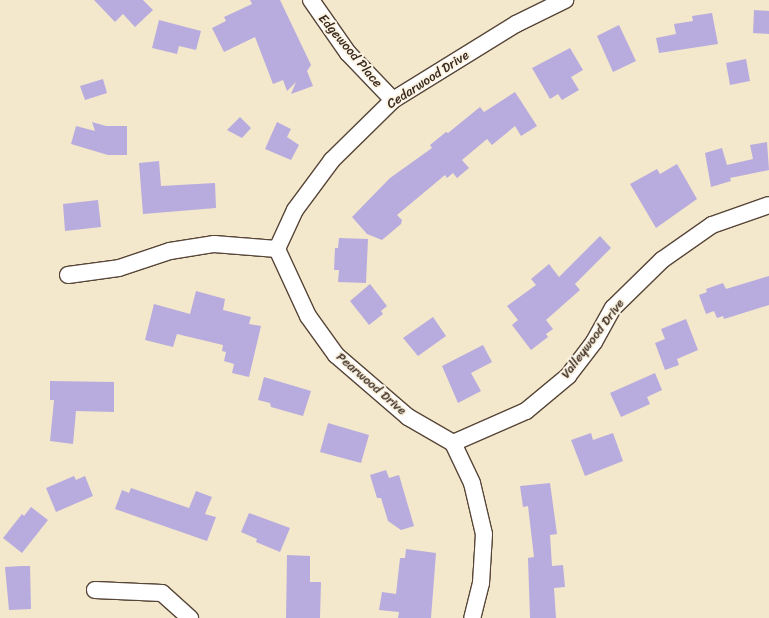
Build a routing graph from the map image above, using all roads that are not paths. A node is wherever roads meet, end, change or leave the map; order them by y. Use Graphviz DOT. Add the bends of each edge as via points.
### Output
graph roads {
  1 [pos="312,0"];
  2 [pos="565,0"];
  3 [pos="392,100"];
  4 [pos="769,205"];
  5 [pos="277,249"];
  6 [pos="68,275"];
  7 [pos="453,444"];
  8 [pos="95,590"];
  9 [pos="190,618"];
  10 [pos="472,618"];
  1 -- 3 [label="street, Edgewood Place" via="348,53"];
  2 -- 3 [label="street, Cedarwood Drive" via="516,24"];
  3 -- 5 [label="street, Cedarwood Drive" via="332,160 295,210"];
  4 -- 7 [label="street, Valleywood Drive" via="712,224 662,260 614,308 594,342 568,376 526,411"];
  5 -- 6 [label="street" via="214,244 170,252 119,268"];
  5 -- 7 [label="street, Pearwood Drive" via="308,316 336,355 408,417"];
  7 -- 10 [label="street" via="472,483 484,534 481,583"];
  8 -- 9 [label="street" via="162,593"];
}
